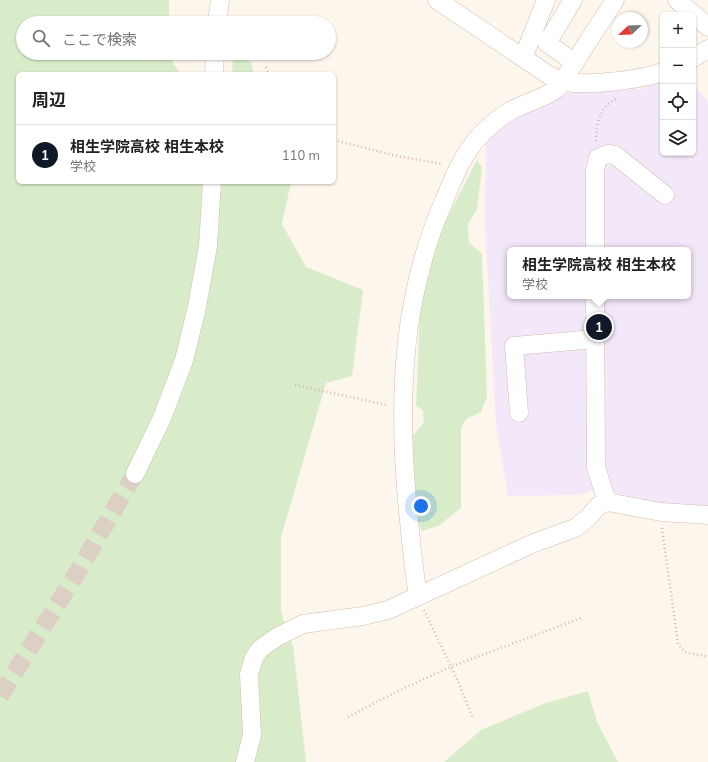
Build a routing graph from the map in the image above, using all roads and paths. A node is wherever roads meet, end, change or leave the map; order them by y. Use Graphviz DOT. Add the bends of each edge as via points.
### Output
graph roads {
  1 [pos="220,0"];
  2 [pos="436,0"];
  3 [pos="546,0"];
  4 [pos="573,0"];
  5 [pos="615,0"];
  6 [pos="677,0"];
  7 [pos="218,16"];
  8 [pos="708,27"];
  9 [pos="708,49"];
  10 [pos="696,56"];
  11 [pos="523,58"];
  12 [pos="215,60"];
  13 [pos="575,63"];
  14 [pos="266,66"];
  15 [pos="214,72"];
  16 [pos="268,72"];
  17 [pos="660,73"];
  18 [pos="563,82"];
  19 [pos="624,95"];
  20 [pos="336,141"];
  21 [pos="602,156"];
  22 [pos="458,169"];
  23 [pos="212,184"];
  24 [pos="665,195"];
  25 [pos="595,247"];
  26 [pos="595,299"];
  27 [pos="595,340"];
  28 [pos="295,385"];
  29 [pos="403,410"];
  30 [pos="519,413"];
  31 [pos="135,474"];
  32 [pos="607,502"];
  33 [pos="661,512"];
  34 [pos="708,515"];
  35 [pos="418,596"];
  36 [pos="581,618"];
  37 [pos="708,657"];
  38 [pos="450,667"];
  39 [pos="348,717"];
  40 [pos="473,719"];
  41 [pos="245,762"];
  1 -- 7 [label="street"];
  2 -- 11 [label="street"];
  3 -- 11 [label="street"];
  4 -- 13 [label="street" via="547,43"];
  5 -- 13 [label="street"];
  6 -- 8 [label="street"];
  9 -- 10 [label="street"];
  11 -- 18 [label="street"];
  12 -- 15 [label="street"];
  13 -- 18 [label="street"];
  14 -- 16 [label="path"];
  17 -- 18 [label="street" via="628,79"];
  18 -- 22 [label="street" via="545,97 511,110 474,144"];
  19 -- 21 [label="path" via="607,104 601,113 596,142"];
  20 -- 22 [label="path"];
  21 -- 24 [label="street" via="615,154"];
  21 -- 25 [label="street" via="598,158 595,170"];
  22 -- 29 [label="street" via="426,245 414,290 406,340"];
  23 -- 31 [label="street" via="208,246 184,360 162,418"];
  26 -- 27 [label="street"];
  27 -- 30 [label="street" via="514,346"];
  27 -- 32 [label="street" via="596,467"];
  28 -- 29 [label="path" via="391,405"];
  29 -- 35 [label="street" via="404,465"];
  32 -- 33 [label="street"];
  32 -- 35 [label="street" via="598,506 575,528 534,543"];
  33 -- 34 [label="street"];
  33 -- 37 [label="path" via="660,520 678,644 685,652"];
  35 -- 38 [label="path"];
  35 -- 41 [label="street" via="388,610 303,624 260,649 249,674 252,734"];
  36 -- 38 [label="path"];
  38 -- 39 [label="path" via="394,692"];
  38 -- 40 [label="path"];
}
